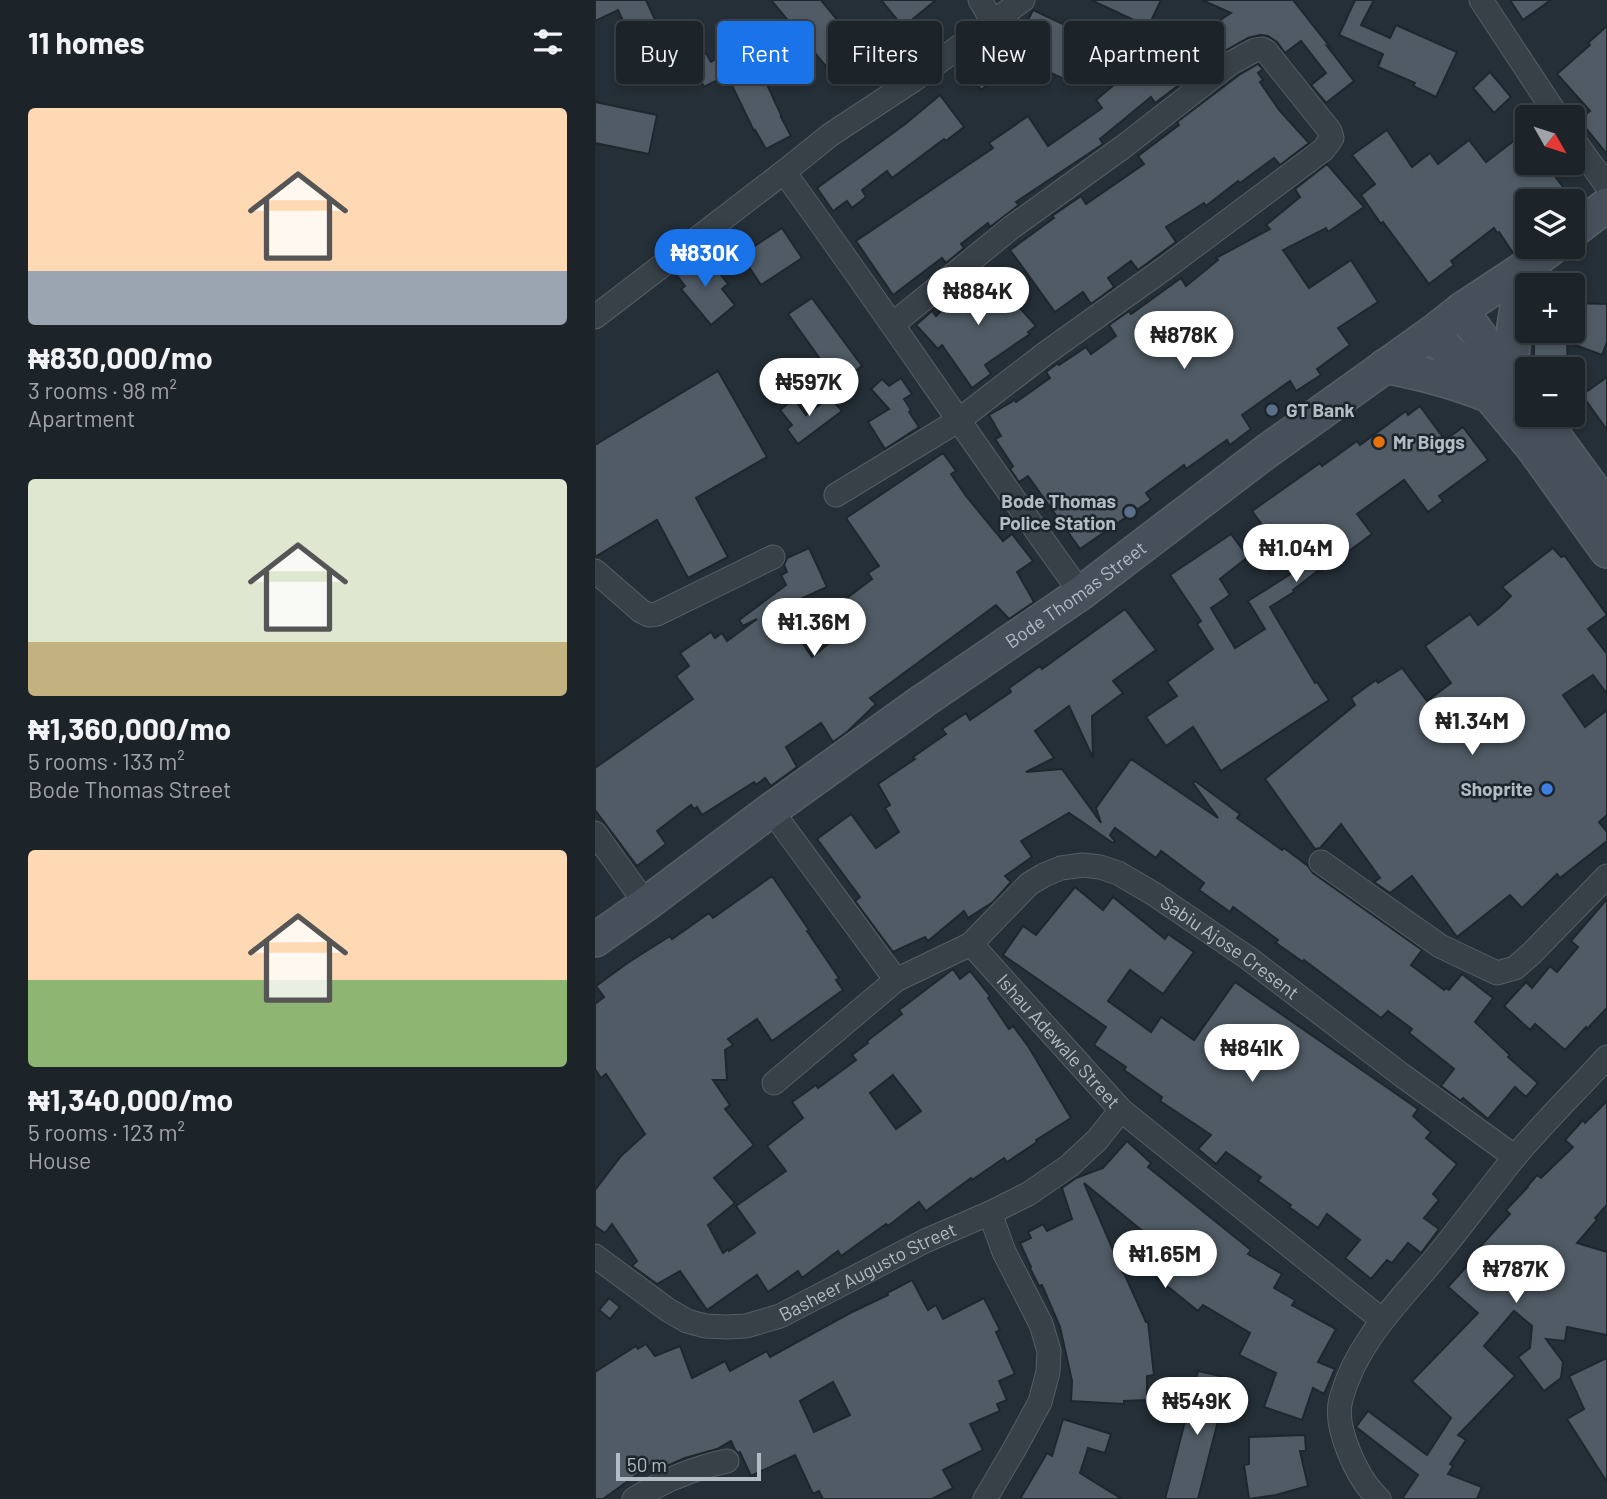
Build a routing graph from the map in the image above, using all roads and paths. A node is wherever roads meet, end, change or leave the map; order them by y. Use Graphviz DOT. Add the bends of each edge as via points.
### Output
graph roads {
  1 [pos="980,0"];
  2 [pos="1023,0"];
  3 [pos="1481,0"];
  4 [pos="992,21"];
  5 [pos="994,21"];
  6 [pos="956,49"];
  7 [pos="1550,105"];
  8 [pos="1585,156"];
  9 [pos="784,172"];
  10 [pos="1607,186"];
  11 [pos="1607,205"];
  12 [pos="1585,222"];
  13 [pos="1536,259"];
  14 [pos="1540,259"];
  15 [pos="1461,310"];
  16 [pos="595,317"];
  17 [pos="893,324"];
  18 [pos="1432,332"];
  19 [pos="1385,366"];
  20 [pos="1510,391"];
  21 [pos="959,419"];
  22 [pos="1548,427"];
  23 [pos="836,495"];
  24 [pos="1607,508"];
  25 [pos="1607,551"];
  26 [pos="773,557"];
  27 [pos="595,571"];
  28 [pos="1081,593"];
  29 [pos="771,810"];
  30 [pos="595,833"];
  31 [pos="1321,862"];
  32 [pos="1607,876"];
  33 [pos="646,905"];
  34 [pos="595,940"];
  35 [pos="971,944"];
  36 [pos="896,980"];
  37 [pos="1607,1057"];
  38 [pos="774,1083"];
  39 [pos="1121,1110"];
  40 [pos="1515,1157"];
  41 [pos="989,1213"];
  42 [pos="595,1256"];
  43 [pos="1382,1320"];
  44 [pos="727,1461"];
  45 [pos="634,1499"];
  46 [pos="985,1499"];
  47 [pos="1379,1499"];
  1 -- 4 [label="street"];
  2 -- 5 [label="street"];
  3 -- 7 [label="street"];
  6 -- 9 [label="street"];
  8 -- 10 [label="street"];
  9 -- 16 [label="street"];
  9 -- 17 [label="street"];
  11 -- 12 [label="main road"];
  13 -- 15 [label="main road, Bode Thomas Street"];
  14 -- 20 [label="main road" via="1519,295"];
  15 -- 18 [label="main road, Bode Thomas Street"];
  15 -- 20 [label="main road"];
  17 -- 21 [label="street"];
  17 -- 21 [label="street" via="1012,227 1231,63 1255,50 1266,51 1330,131 1332,138 1323,150"];
  18 -- 19 [label="main road, Bode Thomas Street"];
  18 -- 20 [label="main road"];
  19 -- 20 [label="main road"];
  19 -- 28 [label="main road, Bode Thomas Street"];
  20 -- 25 [label="main road" via="1533,448"];
  21 -- 23 [label="street"];
  21 -- 28 [label="street"];
  22 -- 24 [label="main road"];
  26 -- 27 [label="street" via="649,615"];
  28 -- 29 [label="main road, Bode Thomas Street"];
  29 -- 33 [label="main road, Bode Thomas Street"];
  29 -- 36 [label="street"];
  30 -- 33 [label="street"];
  31 -- 32 [label="street" via="1440,946 1497,973 1515,968 1531,954"];
  33 -- 34 [label="main road, Bode Thomas Street"];
  35 -- 36 [label="street"];
  35 -- 39 [label="street, Ishau Adewale Street"];
  35 -- 40 [label="street, Sabiu Ajose Cresent" via="1029,884 1044,875 1083,865 1118,873 1248,958"];
  36 -- 38 [label="street"];
  37 -- 40 [label="street"];
  39 -- 41 [label="street, Basheer Augusto Street" via="1069,1166"];
  39 -- 43 [label="street, Ishau Adewale Street"];
  40 -- 43 [label="street"];
  41 -- 42 [label="street, Basheer Augusto Street" via="780,1316 746,1326 687,1321"];
  41 -- 46 [label="street" via="1049,1351 1040,1402"];
  43 -- 47 [label="street" via="1352,1367 1340,1402 1342,1434 1357,1469"];
  44 -- 45 [label="street" via="702,1466"];
}
